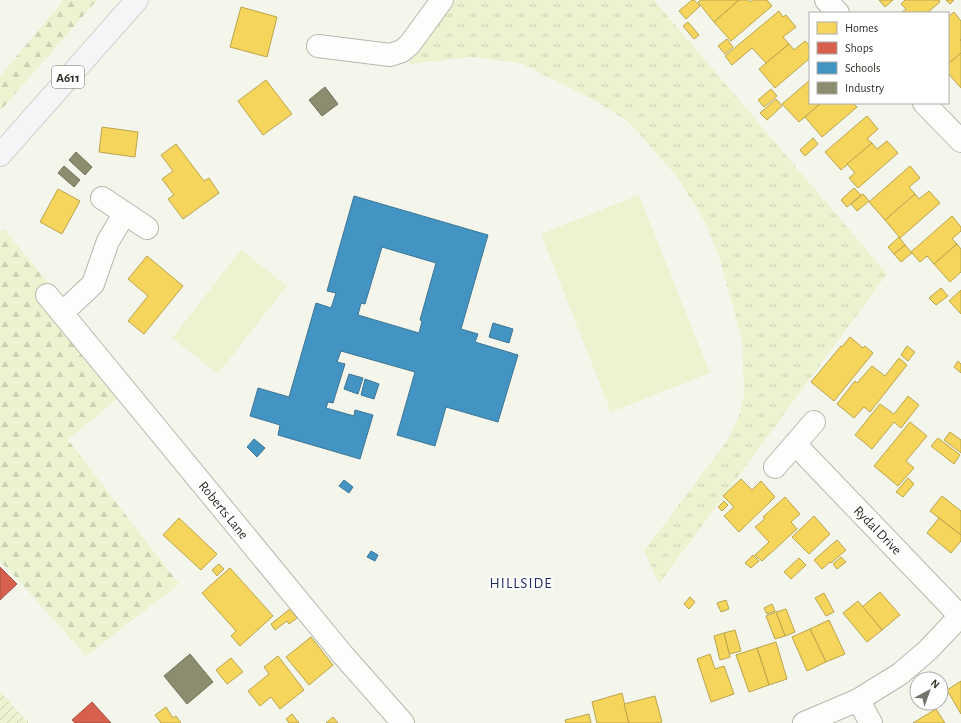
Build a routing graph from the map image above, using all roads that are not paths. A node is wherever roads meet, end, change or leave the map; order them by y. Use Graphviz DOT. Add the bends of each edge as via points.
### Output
graph roads {
  1 [pos="137,0"];
  2 [pos="442,0"];
  3 [pos="826,0"];
  4 [pos="837,12"];
  5 [pos="318,46"];
  6 [pos="925,104"];
  7 [pos="961,141"];
  8 [pos="0,155"];
  9 [pos="102,198"];
  10 [pos="125,213"];
  11 [pos="148,228"];
  12 [pos="47,295"];
  13 [pos="62,313"];
  14 [pos="814,422"];
  15 [pos="795,444"];
  16 [pos="775,467"];
  17 [pos="960,616"];
  18 [pos="858,700"];
  19 [pos="403,723"];
  20 [pos="804,723"];
  21 [pos="871,723"];
  1 -- 8 [label="main road, A611"];
  2 -- 5 [label="street" via="402,51 390,55"];
  3 -- 4 [label="street"];
  6 -- 7 [label="street"];
  9 -- 10 [label="street"];
  10 -- 11 [label="street"];
  10 -- 13 [label="street" via="108,241 93,284"];
  12 -- 13 [label="street, Roberts Lane"];
  13 -- 19 [label="street, Roberts Lane" via="343,655"];
  14 -- 15 [label="street"];
  15 -- 16 [label="street"];
  15 -- 17 [label="street, Rydal Drive"];
  17 -- 18 [label="street" via="928,650 900,674"];
  18 -- 20 [label="street"];
  18 -- 21 [label="street"];
}
